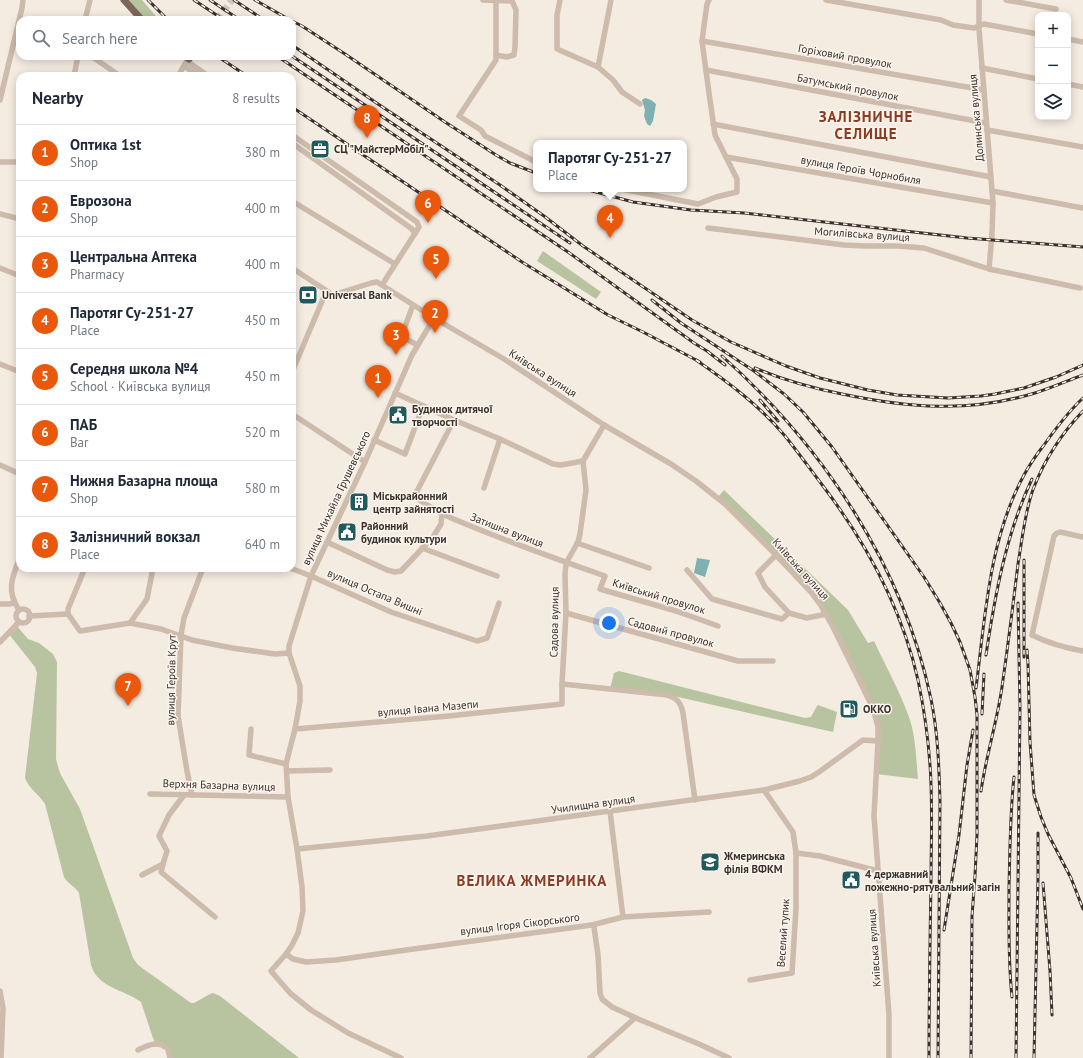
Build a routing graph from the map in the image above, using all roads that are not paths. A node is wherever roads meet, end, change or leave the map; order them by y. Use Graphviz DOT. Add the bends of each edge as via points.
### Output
graph roads {
  1 [pos="23,0"];
  2 [pos="90,0"];
  3 [pos="124,0"];
  4 [pos="482,0"];
  5 [pos="560,0"];
  6 [pos="611,0"];
  7 [pos="709,0"];
  8 [pos="826,0"];
  9 [pos="979,0"];
  10 [pos="1006,0"];
  11 [pos="496,1"];
  12 [pos="512,1"];
  13 [pos="1056,9"];
  14 [pos="20,16"];
  15 [pos="86,16"];
  16 [pos="138,16"];
  17 [pos="979,26"];
  18 [pos="16,33"];
  19 [pos="1035,33"];
  20 [pos="1071,40"];
  21 [pos="702,41"];
  22 [pos="1083,42"];
  23 [pos="496,55"];
  24 [pos="77,60"];
  25 [pos="97,60"];
  26 [pos="187,60"];
  27 [pos="598,67"];
  28 [pos="982,68"];
  29 [pos="706,70"];
  30 [pos="75,72"];
  31 [pos="114,72"];
  32 [pos="180,72"];
  33 [pos="196,72"];
  34 [pos="203,72"];
  35 [pos="1035,78"];
  36 [pos="1071,85"];
  37 [pos="1083,87"];
  38 [pos="984,90"];
  39 [pos="0,100"];
  40 [pos="640,104"];
  41 [pos="986,123"];
  42 [pos="713,124"];
  43 [pos="987,130"];
  44 [pos="296,138"];
  45 [pos="296,146"];
  46 [pos="1083,147"];
  47 [pos="726,157"];
  48 [pos="533,160"];
  49 [pos="0,162"];
  50 [pos="16,162"];
  51 [pos="991,177"];
  52 [pos="992,191"];
  53 [pos="637,192"];
  54 [pos="296,203"];
  55 [pos="993,203"];
  56 [pos="1083,208"];
  57 [pos="0,214"];
  58 [pos="16,218"];
  59 [pos="708,228"];
  60 [pos="415,234"];
  61 [pos="395,264"];
  62 [pos="0,268"];
  63 [pos="988,269"];
  64 [pos="296,271"];
  65 [pos="16,274"];
  66 [pos="382,285"];
  67 [pos="1080,288"];
  68 [pos="324,299"];
  69 [pos="413,305"];
  70 [pos="434,318"];
  71 [pos="417,345"];
  72 [pos="296,363"];
  73 [pos="0,364"];
  74 [pos="16,370"];
  75 [pos="394,393"];
  76 [pos="423,406"];
  77 [pos="296,417"];
  78 [pos="454,420"];
  79 [pos="604,425"];
  80 [pos="500,439"];
  81 [pos="374,440"];
  82 [pos="583,461"];
  83 [pos="365,462"];
  84 [pos="0,465"];
  85 [pos="16,472"];
  86 [pos="484,488"];
  87 [pos="442,514"];
  88 [pos="1083,537"];
  89 [pos="327,542"];
  90 [pos="577,544"];
  91 [pos="422,548"];
  92 [pos="776,555"];
  93 [pos="566,563"];
  94 [pos="16,566"];
  95 [pos="649,568"];
  96 [pos="296,570"];
  97 [pos="687,570"];
  98 [pos="83,572"];
  99 [pos="152,572"];
  100 [pos="201,572"];
  101 [pos="311,576"];
  102 [pos="497,576"];
  103 [pos="14,603"];
  104 [pos="499,603"];
  105 [pos="0,604"];
  106 [pos="19,610"];
  107 [pos="790,613"];
  108 [pos="68,614"];
  109 [pos="566,614"];
  110 [pos="826,614"];
  111 [pos="29,616"];
  112 [pos="19,622"];
  113 [pos="130,623"];
  114 [pos="718,626"];
  115 [pos="181,635"];
  116 [pos="0,642"];
  117 [pos="1083,651"];
  118 [pos="289,653"];
  119 [pos="773,661"];
  120 [pos="562,684"];
  121 [pos="562,704"];
  122 [pos="251,729"];
  123 [pos="295,729"];
  124 [pos="878,741"];
  125 [pos="286,764"];
  126 [pos="330,770"];
  127 [pos="287,771"];
  128 [pos="764,790"];
  129 [pos="150,794"];
  130 [pos="184,794"];
  131 [pos="192,795"];
  132 [pos="288,797"];
  133 [pos="695,800"];
  134 [pos="610,811"];
  135 [pos="297,849"];
  136 [pos="796,853"];
  137 [pos="163,864"];
  138 [pos="878,871"];
  139 [pos="142,875"];
  140 [pos="709,912"];
  141 [pos="215,917"];
  142 [pos="623,917"];
  143 [pos="592,925"];
  144 [pos="286,954"];
  145 [pos="750,980"];
  146 [pos="0,991"];
  147 [pos="635,1018"];
  148 [pos="138,1050"];
  149 [pos="1,1058"];
  150 [pos="170,1058"];
  151 [pos="401,1058"];
  152 [pos="590,1058"];
  153 [pos="729,1058"];
  154 [pos="889,1058"];
  1 -- 14 [label="street"];
  2 -- 15 [label="street"];
  3 -- 16 [label="main road"];
  4 -- 11 [label="street"];
  5 -- 27 [label="street" via="557,49"];
  6 -- 27 [label="street"];
  7 -- 21 [label="street"];
  8 -- 17 [label="street" via="942,20 953,25 974,28"];
  9 -- 17 [label="street, Долинська вулиця"];
  10 -- 13 [label="street"];
  11 -- 12 [label="street"];
  11 -- 23 [label="street"];
  12 -- 23 [label="street" via="516,10 514,55"];
  17 -- 19 [label="street" via="984,24"];
  17 -- 28 [label="street, Долинська вулиця"];
  18 -- 39 [label="street"];
  20 -- 22 [label="street"];
  21 -- 29 [label="street"];
  21 -- 38 [label="street, Горіховий провулок"];
  23 -- 48 [label="street" via="496,60 459,116 481,130 485,136"];
  24 -- 30 [label="street"];
  25 -- 31 [label="street"];
  26 -- 32 [label="street"];
  26 -- 33 [label="street"];
  26 -- 34 [label="street"];
  27 -- 40 [label="street" via="622,92"];
  28 -- 35 [label="street"];
  28 -- 38 [label="street, Долинська вулиця"];
  29 -- 41 [label="street, Батумський провулок"];
  29 -- 42 [label="street"];
  36 -- 37 [label="street"];
  38 -- 41 [label="street, Долинська вулиця"];
  41 -- 43 [label="street, Долинська вулиця"];
  42 -- 47 [label="street" via="715,135"];
  42 -- 51 [label="street"];
  43 -- 46 [label="street"];
  43 -- 51 [label="street, Долинська вулиця"];
  44 -- 60 [label="street" via="417,222 419,226"];
  45 -- 60 [label="street" via="412,229"];
  47 -- 53 [label="street" via="737,179 737,192 698,204"];
  47 -- 55 [label="street, вулиця Героїв Чорнобиля"];
  49 -- 50 [label="street"];
  51 -- 52 [label="street, Долинська вулиця"];
  52 -- 55 [label="street, Долинська вулиця"];
  52 -- 56 [label="street"];
  54 -- 61 [label="street"];
  55 -- 63 [label="street, Долинська вулиця"];
  57 -- 58 [label="street"];
  59 -- 63 [label="street, Могилівська вулиця" via="844,245 924,248"];
  60 -- 61 [label="street"];
  61 -- 66 [label="street"];
  62 -- 65 [label="street"];
  63 -- 67 [label="street, Могилівська вулиця"];
  64 -- 66 [label="street" via="332,295 371,283 377,282"];
  66 -- 69 [label="street, Київська вулиця"];
  68 -- 72 [label="street"];
  69 -- 70 [label="street, Київська вулиця"];
  69 -- 71 [label="street" via="403,337"];
  70 -- 71 [label="street, вулиця Михайла Грушевського"];
  70 -- 79 [label="street, Київська вулиця" via="504,359"];
  71 -- 75 [label="street, вулиця Михайла Грушевського"];
  73 -- 74 [label="street"];
  75 -- 76 [label="street"];
  75 -- 81 [label="street, вулиця Михайла Грушевського"];
  76 -- 78 [label="street"];
  76 -- 81 [label="street" via="405,454"];
  77 -- 83 [label="street"];
  78 -- 80 [label="street"];
  78 -- 87 [label="street, Затишна вулиця" via="416,493 416,498"];
  79 -- 82 [label="street"];
  79 -- 92 [label="street, Київська вулиця" via="672,464 708,489"];
  80 -- 82 [label="street" via="557,465"];
  80 -- 86 [label="street"];
  81 -- 83 [label="street, вулиця Михайла Грушевського"];
  82 -- 90 [label="street, Садова вулиця" via="586,484"];
  83 -- 89 [label="street, вулиця Михайла Грушевського"];
  84 -- 85 [label="street"];
  87 -- 91 [label="street" via="442,524"];
  87 -- 93 [label="street, Затишна вулиця"];
  88 -- 117 [label="street" via="1060,532 1053,537 1032,635 1041,640"];
  89 -- 91 [label="street" via="395,572 401,570"];
  89 -- 101 [label="street, вулиця Михайла Грушевського"];
  90 -- 93 [label="street, Садова вулиця"];
  90 -- 95 [label="street"];
  91 -- 102 [label="street"];
  92 -- 107 [label="street" via="758,573 765,587"];
  92 -- 110 [label="street, Київська вулиця" via="811,592"];
  93 -- 109 [label="street, Садова вулиця"];
  93 -- 114 [label="street, Київський провулок" via="605,576 600,589"];
  94 -- 103 [label="street" via="11,583"];
  96 -- 101 [label="street"];
  97 -- 107 [label="street" via="712,599 782,619"];
  98 -- 108 [label="street" via="69,604"];
  99 -- 113 [label="street" via="146,599"];
  100 -- 115 [label="street, вулиця Героїв Крут" via="184,618"];
  101 -- 104 [label="street, вулиця Остапа Вишні" via="391,612 477,641 487,638"];
  101 -- 118 [label="street, вулиця Михайла Грушевського" via="288,646"];
  103 -- 105 [label="street"];
  103 -- 106 [label="street"];
  106 -- 111 [label="street" via="26,610"];
  106 -- 112 [label="street" via="16,616"];
  107 -- 110 [label="street" via="807,618"];
  108 -- 111 [label="street"];
  108 -- 113 [label="street" via="80,631"];
  109 -- 119 [label="street, Садовий провулок" via="738,661"];
  109 -- 120 [label="street, Садова вулиця"];
  110 -- 124 [label="street, Київська вулиця" via="872,707 877,722"];
  111 -- 112 [label="street" via="26,622"];
  112 -- 116 [label="street"];
  113 -- 115 [label="street" via="161,628"];
  115 -- 118 [label="street" via="192,640 232,648 275,654"];
  115 -- 131 [label="street, вулиця Героїв Крут" via="178,716"];
  118 -- 123 [label="street, вулиця Михайла Грушевського" via="300,686"];
  120 -- 121 [label="street, Садова вулиця"];
  120 -- 133 [label="street" via="658,694 676,699 683,713"];
  121 -- 123 [label="street, вулиця Івана Мазепи"];
  122 -- 125 [label="street" via="249,755"];
  123 -- 125 [label="street, вулиця Михайла Грушевського"];
  124 -- 128 [label="street, Училищна вулиця" via="863,740 810,777"];
  124 -- 138 [label="street, Київська вулиця" via="874,814"];
  125 -- 127 [label="street, вулиця Михайла Грушевського"];
  126 -- 127 [label="street"];
  127 -- 132 [label="street, вулиця Михайла Грушевського"];
  128 -- 133 [label="street, Училищна вулиця"];
  128 -- 136 [label="street" via="793,832"];
  129 -- 130 [label="street, Верхня Базарна вулиця"];
  130 -- 131 [label="street, Верхня Базарна вулиця"];
  130 -- 137 [label="street" via="169,815 159,836 167,850"];
  131 -- 132 [label="street, Верхня Базарна вулиця"];
  132 -- 135 [label="street, вулиця Михайла Грушевського"];
  133 -- 134 [label="street, Училищна вулиця"];
  134 -- 135 [label="street, Училищна вулиця" via="427,836"];
  134 -- 142 [label="street"];
  135 -- 144 [label="street, вулиця Михайла Грушевського" via="303,911 298,932"];
  136 -- 138 [label="street" via="820,856"];
  136 -- 145 [label="street, Веселий тупик" via="792,972"];
  137 -- 139 [label="street"];
  137 -- 141 [label="street" via="161,872"];
  138 -- 154 [label="street, Київська вулиця"];
  140 -- 142 [label="street"];
  142 -- 143 [label="street"];
  143 -- 144 [label="street, вулиця Ігоря Сікорського" via="336,960 306,962 293,959"];
  143 -- 147 [label="street, вулиця Ігоря Сікорського" via="602,999"];
  144 -- 151 [label="street, вулиця Михайла Грушевського" via="271,971 290,993 311,1010 348,1033"];
  146 -- 149 [label="street" via="3,1008"];
  147 -- 152 [label="street"];
  147 -- 153 [label="street, вулиця Ігоря Сікорського"];
  148 -- 150 [label="street" via="151,1044 165,1046"];
}
